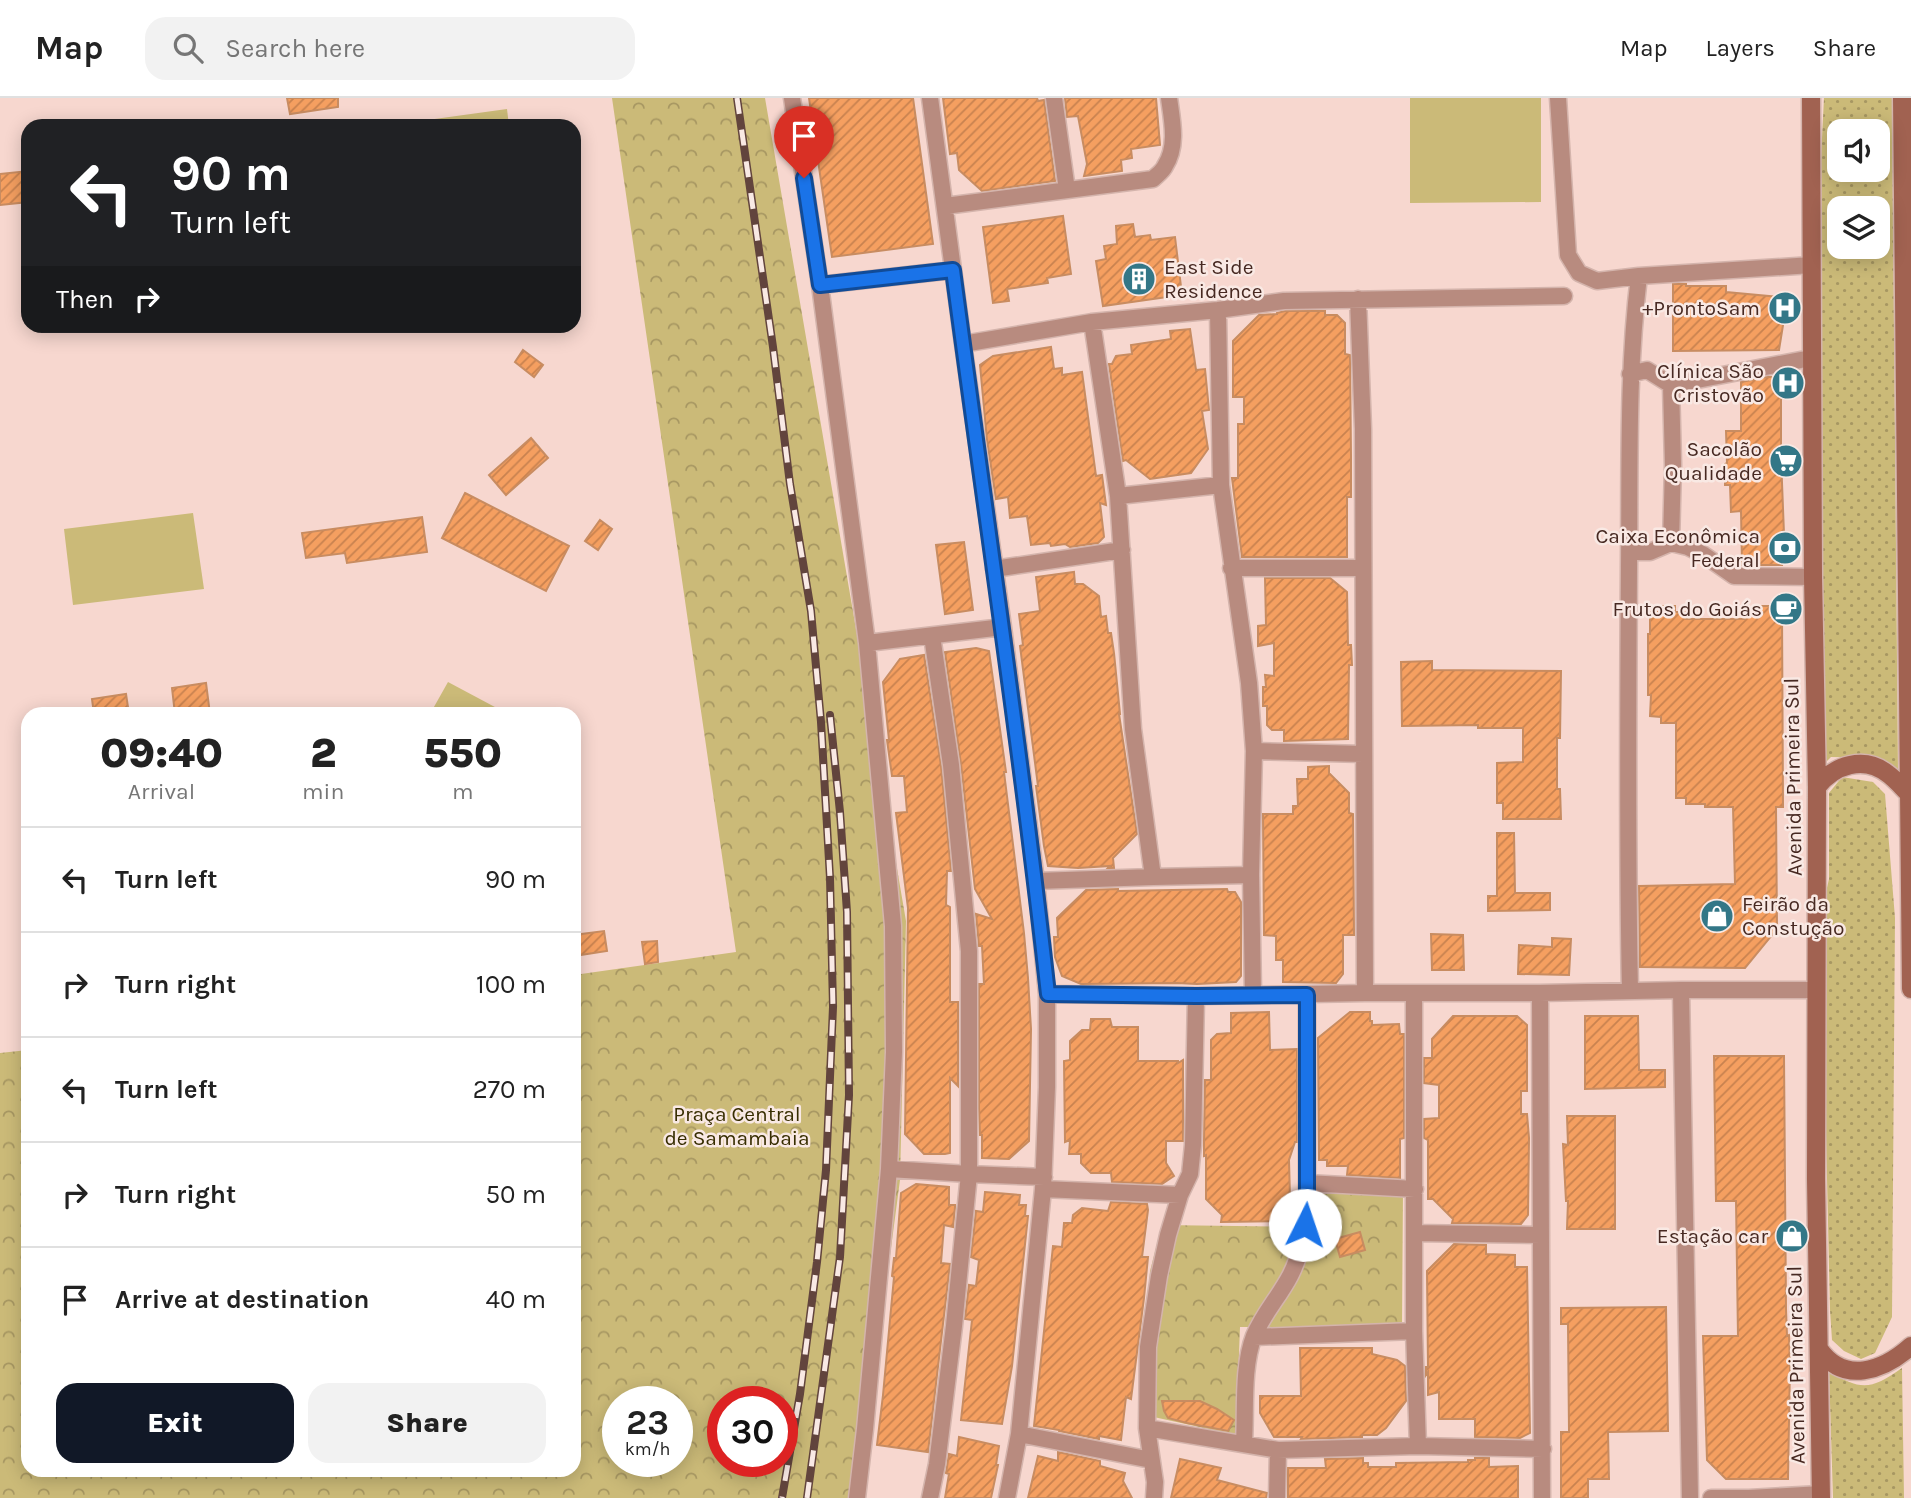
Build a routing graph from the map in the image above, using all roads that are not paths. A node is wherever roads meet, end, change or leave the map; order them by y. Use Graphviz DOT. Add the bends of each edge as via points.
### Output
graph roads {
  1 [pos="792,98"];
  2 [pos="930,98"];
  3 [pos="1054,98"];
  4 [pos="1169,98"];
  5 [pos="1558,98"];
  6 [pos="1811,98"];
  7 [pos="1902,98"];
  8 [pos="1067,190"];
  9 [pos="945,206"];
  10 [pos="1908,263"];
  11 [pos="1812,265"];
  12 [pos="953,270"];
  13 [pos="1639,276"];
  14 [pos="820,285"];
  15 [pos="1564,296"];
  16 [pos="1358,299"];
  17 [pos="1218,310"];
  18 [pos="1092,322"];
  19 [pos="963,344"];
  20 [pos="1811,358"];
  21 [pos="1630,374"];
  22 [pos="1671,384"];
  23 [pos="1908,431"];
  24 [pos="1221,485"];
  25 [pos="1118,496"];
  26 [pos="1671,543"];
  27 [pos="1122,550"];
  28 [pos="1629,552"];
  29 [pos="1231,568"];
  30 [pos="1362,568"];
  31 [pos="995,569"];
  32 [pos="1813,577"];
  33 [pos="1003,627"];
  34 [pos="932,635"];
  35 [pos="867,643"];
  36 [pos="1254,751"];
  37 [pos="1363,754"];
  38 [pos="1817,787"];
  39 [pos="1909,794"];
  40 [pos="1251,875"];
  41 [pos="1153,877"];
  42 [pos="1036,881"];
  43 [pos="1681,989"];
  44 [pos="1911,989"];
  45 [pos="1817,990"];
  46 [pos="1630,991"];
  47 [pos="1365,993"];
  48 [pos="1414,993"];
  49 [pos="1540,993"];
  50 [pos="1048,994"];
  51 [pos="1253,995"];
  52 [pos="1307,995"];
  53 [pos="1196,996"];
  54 [pos="889,1169"];
  55 [pos="969,1174"];
  56 [pos="1043,1183"];
  57 [pos="1307,1183"];
  58 [pos="1415,1189"];
  59 [pos="1180,1195"];
  60 [pos="1415,1233"];
  61 [pos="1541,1235"];
  62 [pos="1414,1331"];
  63 [pos="1254,1336"];
  64 [pos="1911,1346"];
  65 [pos="1819,1349"];
  66 [pos="1147,1428"];
  67 [pos="1019,1434"];
  68 [pos="1244,1443"];
  69 [pos="1418,1446"];
  70 [pos="1542,1449"];
  71 [pos="1278,1450"];
  72 [pos="1151,1460"];
  73 [pos="1821,1496"];
  74 [pos="857,1498"];
  75 [pos="930,1498"];
  76 [pos="1007,1498"];
  77 [pos="1154,1498"];
  78 [pos="1277,1498"];
  79 [pos="1542,1498"];
  80 [pos="1690,1498"];
  81 [pos="1711,1498"];
  82 [pos="1749,1498"];
  1 -- 14 [label="street"];
  2 -- 9 [label="street"];
  3 -- 8 [label="street"];
  4 -- 8 [label="street" via="1172,148 1165,167 1153,179"];
  5 -- 13 [label="street" via="1568,255 1579,273 1597,281"];
  6 -- 11 [label="main road, Avenida Primeira Sul"];
  7 -- 10 [label="main road"];
  8 -- 9 [label="street"];
  9 -- 12 [label="street"];
  10 -- 23 [label="main road"];
  11 -- 13 [label="street"];
  11 -- 20 [label="main road, Avenida Primeira Sul"];
  12 -- 14 [label="street"];
  12 -- 19 [label="street"];
  13 -- 21 [label="street"];
  14 -- 35 [label="street"];
  15 -- 16 [label="street"];
  16 -- 17 [label="street" via="1284,301"];
  16 -- 30 [label="street"];
  17 -- 18 [label="street"];
  17 -- 24 [label="street"];
  18 -- 19 [label="street"];
  18 -- 25 [label="street"];
  19 -- 31 [label="street"];
  20 -- 22 [label="street"];
  20 -- 32 [label="main road, Avenida Primeira Sul"];
  21 -- 22 [label="street" via="1647,370"];
  21 -- 28 [label="street"];
  22 -- 26 [label="street"];
  23 -- 39 [label="main road"];
  24 -- 25 [label="street"];
  24 -- 29 [label="street"];
  25 -- 27 [label="street"];
  26 -- 28 [label="street" via="1650,552"];
  26 -- 32 [label="street" via="1704,555 1734,576"];
  27 -- 31 [label="street"];
  27 -- 41 [label="street" via="1133,729"];
  28 -- 46 [label="street"];
  29 -- 30 [label="street"];
  29 -- 36 [label="street" via="1249,683"];
  30 -- 37 [label="street"];
  31 -- 33 [label="street"];
  32 -- 38 [label="main road, Avenida Primeira Sul"];
  33 -- 34 [label="street"];
  33 -- 42 [label="street"];
  34 -- 35 [label="street"];
  34 -- 55 [label="street" via="951,765 969,951"];
  35 -- 54 [label="street" via="893,926"];
  36 -- 37 [label="street"];
  36 -- 40 [label="street"];
  37 -- 47 [label="street"];
  38 -- 39 [label="main road" via="1840,767 1865,764 1888,774"];
  38 -- 45 [label="main road, Avenida Primeira Sul"];
  39 -- 44 [label="main road"];
  40 -- 41 [label="street"];
  40 -- 51 [label="street"];
  41 -- 42 [label="street"];
  42 -- 50 [label="street"];
  43 -- 45 [label="street"];
  43 -- 46 [label="street"];
  43 -- 80 [label="street"];
  45 -- 65 [label="main road, Avenida Primeira Sul"];
  46 -- 49 [label="street"];
  47 -- 48 [label="street"];
  47 -- 52 [label="street"];
  48 -- 49 [label="street"];
  48 -- 58 [label="street"];
  49 -- 61 [label="street"];
  50 -- 53 [label="street"];
  50 -- 56 [label="street"];
  51 -- 52 [label="street"];
  51 -- 53 [label="street"];
  52 -- 57 [label="street"];
  53 -- 59 [label="street" via="1193,1145 1190,1174"];
  54 -- 55 [label="street"];
  54 -- 74 [label="street"];
  55 -- 56 [label="street"];
  55 -- 75 [label="street"];
  56 -- 59 [label="street"];
  56 -- 67 [label="street"];
  57 -- 58 [label="street"];
  57 -- 63 [label="street" via="1305,1225 1296,1264"];
  58 -- 60 [label="street"];
  59 -- 66 [label="street" via="1159,1276 1148,1347"];
  60 -- 61 [label="street"];
  60 -- 62 [label="street"];
  61 -- 70 [label="street"];
  62 -- 63 [label="street"];
  62 -- 69 [label="street"];
  63 -- 68 [label="street" via="1247,1363"];
  64 -- 65 [label="main road" via="1886,1365 1859,1371 1826,1359"];
  65 -- 73 [label="main road, Avenida Primeira Sul"];
  66 -- 68 [label="street"];
  66 -- 72 [label="street"];
  67 -- 72 [label="street"];
  67 -- 76 [label="street"];
  68 -- 71 [label="street"];
  69 -- 70 [label="street"];
  69 -- 71 [label="street"];
  70 -- 79 [label="street"];
  71 -- 78 [label="street"];
  72 -- 77 [label="street"];
  73 -- 82 [label="street"];
  81 -- 82 [label="street"];
}
